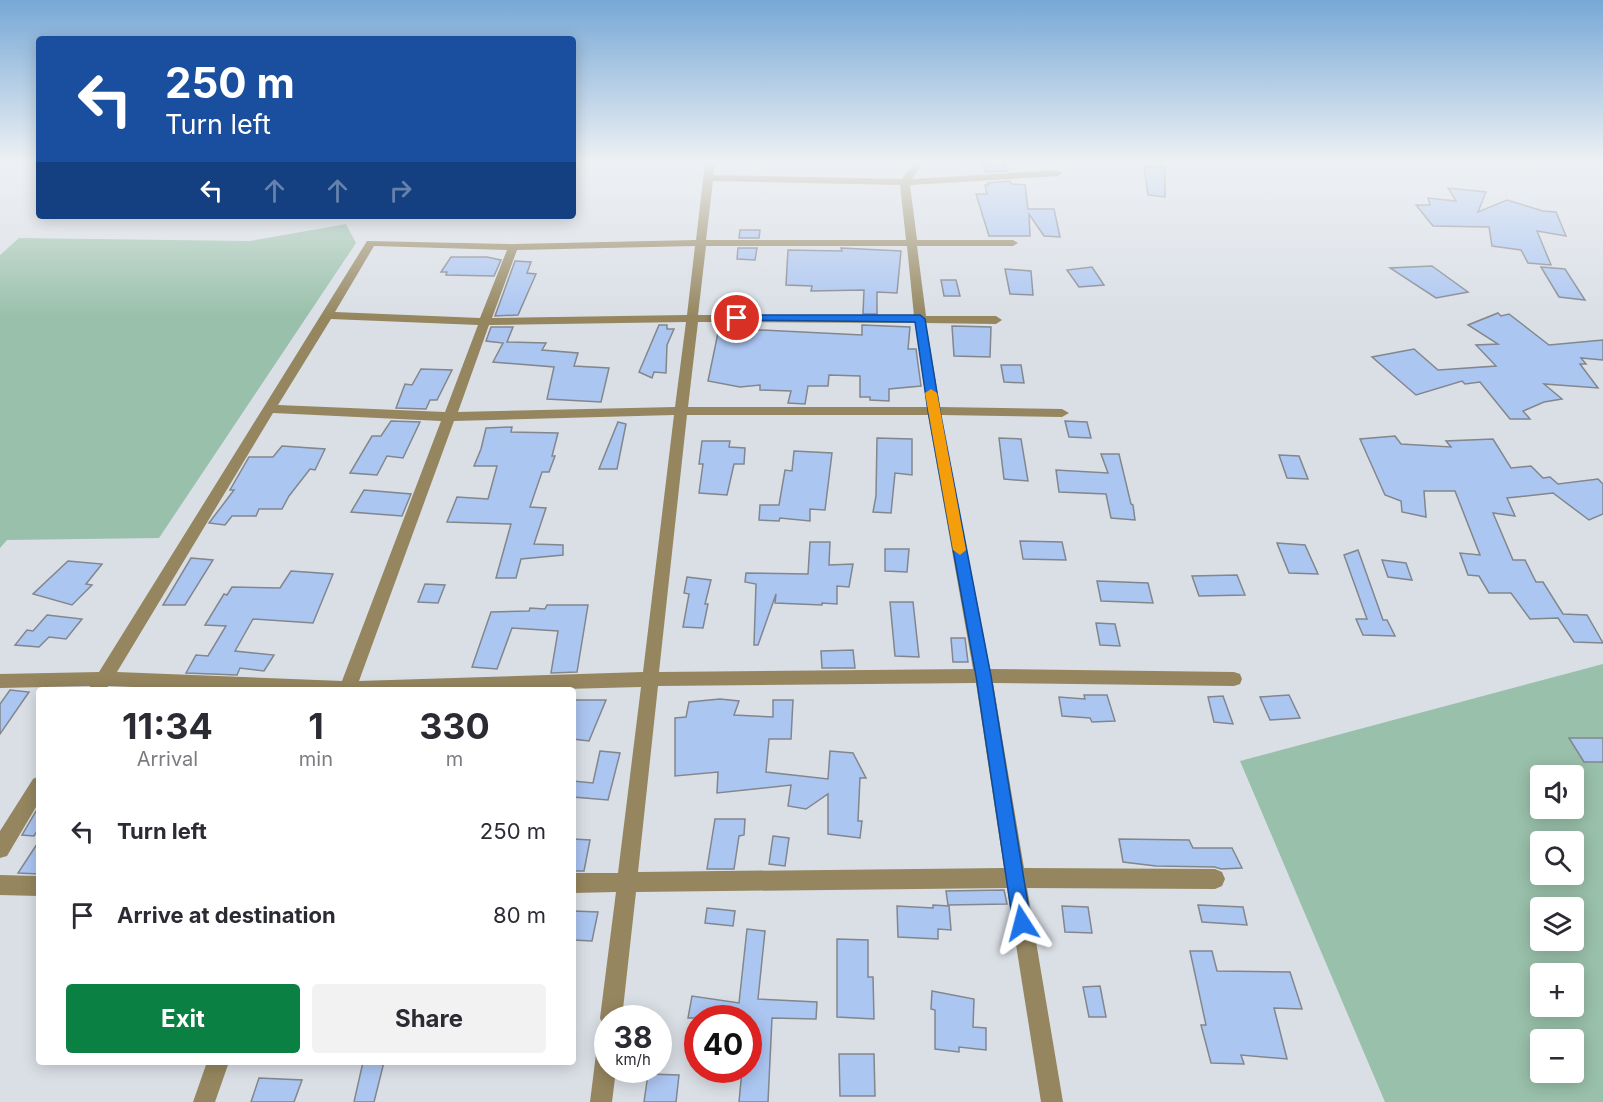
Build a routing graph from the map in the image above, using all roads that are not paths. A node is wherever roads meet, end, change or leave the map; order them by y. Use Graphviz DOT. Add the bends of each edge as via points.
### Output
graph roads {
  1 [pos="703,214"];
  2 [pos="908,214"];
  3 [pos="699,243"];
  4 [pos="911,243"];
  5 [pos="1014,243"];
  6 [pos="513,247"];
  7 [pos="327,315"];
  8 [pos="691,318"];
  9 [pos="920,319"];
  10 [pos="996,320"];
  11 [pos="486,322"];
  12 [pos="269,409"];
  13 [pos="680,411"];
  14 [pos="934,411"];
  15 [pos="1062,413"];
  16 [pos="450,417"];
  17 [pos="983,676"];
  18 [pos="650,679"];
  19 [pos="1234,679"];
  20 [pos="0,681"];
  21 [pos="101,684"];
  22 [pos="249,687"];
  23 [pos="348,687"];
  24 [pos="408,687"];
  25 [pos="36,790"];
  26 [pos="0,849"];
  27 [pos="1015,878"];
  28 [pos="1215,879"];
  29 [pos="627,881"];
  30 [pos="576,884"];
  31 [pos="0,885"];
  32 [pos="36,886"];
  33 [pos="613,1005"];
  34 [pos="217,1065"];
  35 [pos="603,1083"];
  36 [pos="204,1102"];
  37 [pos="601,1102"];
  38 [pos="1052,1102"];
  1 -- 3 [label="street"];
  2 -- 4 [label="street"];
  3 -- 4 [label="street"];
  3 -- 6 [label="street"];
  3 -- 8 [label="street"];
  4 -- 5 [label="street"];
  4 -- 9 [label="street"];
  6 -- 7 [label="street" via="371,243"];
  6 -- 11 [label="street"];
  7 -- 11 [label="street"];
  7 -- 12 [label="street"];
  8 -- 9 [label="street"];
  8 -- 11 [label="street"];
  8 -- 13 [label="street"];
  9 -- 10 [label="street"];
  9 -- 14 [label="street"];
  11 -- 16 [label="street"];
  12 -- 16 [label="street"];
  12 -- 21 [label="street"];
  13 -- 14 [label="street"];
  13 -- 16 [label="street"];
  13 -- 18 [label="street"];
  14 -- 15 [label="street"];
  14 -- 17 [label="street"];
  16 -- 23 [label="street"];
  17 -- 18 [label="street"];
  17 -- 19 [label="street"];
  17 -- 27 [label="street"];
  18 -- 24 [label="street"];
  18 -- 29 [label="street"];
  20 -- 21 [label="street"];
  21 -- 22 [label="street"];
  25 -- 26 [label="street"];
  27 -- 28 [label="street"];
  27 -- 29 [label="street"];
  27 -- 38 [label="street"];
  29 -- 30 [label="street"];
  29 -- 33 [label="street"];
  31 -- 32 [label="street"];
  34 -- 36 [label="street"];
  35 -- 37 [label="street"];
}
